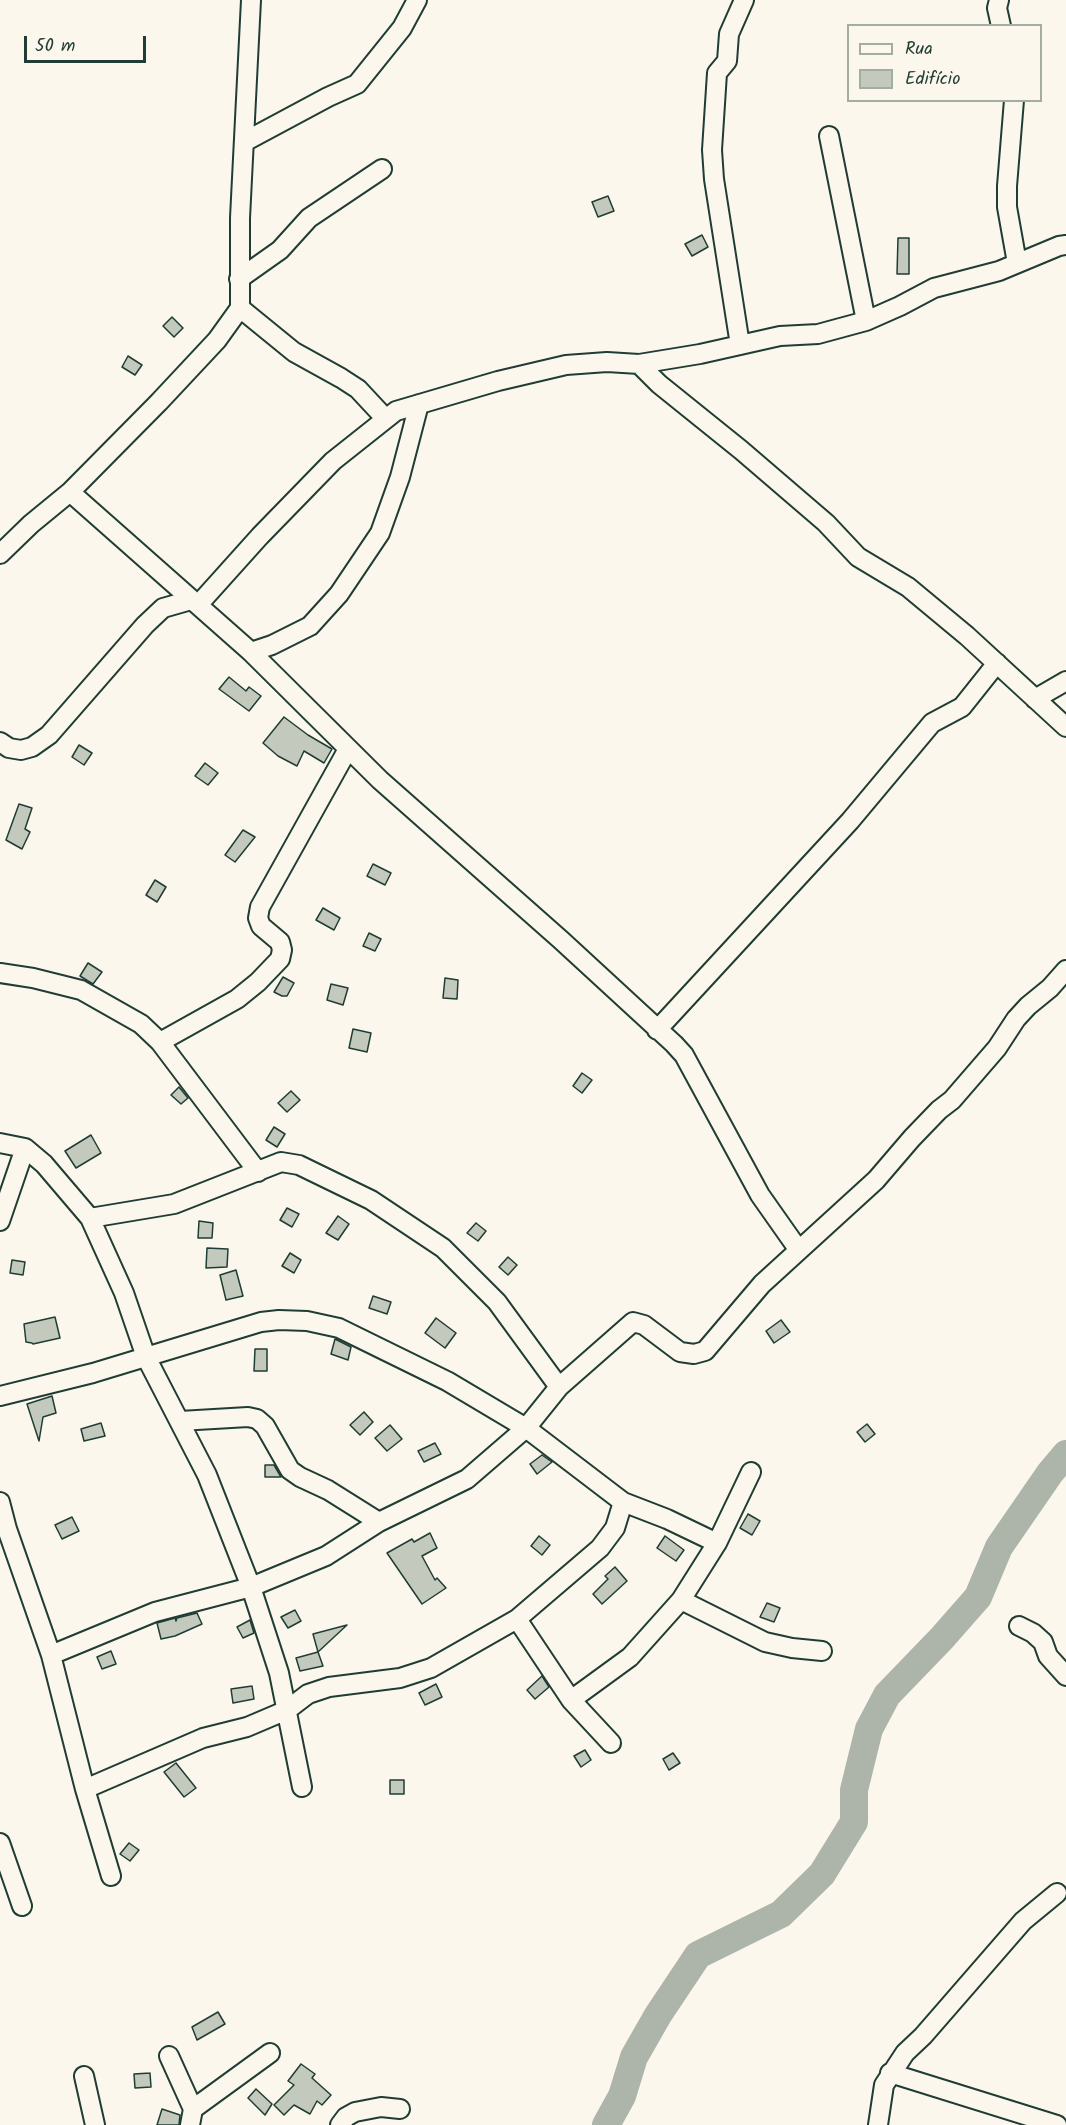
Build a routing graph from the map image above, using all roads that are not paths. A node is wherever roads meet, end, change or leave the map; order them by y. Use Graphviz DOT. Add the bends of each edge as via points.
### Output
graph roads {
  1 [pos="251,0"];
  2 [pos="417,0"];
  3 [pos="744,0"];
  4 [pos="999,0"];
  5 [pos="1001,24"];
  6 [pos="1014,102"];
  7 [pos="829,136"];
  8 [pos="244,142"];
  9 [pos="382,169"];
  10 [pos="1066,246"];
  11 [pos="1017,262"];
  12 [pos="239,279"];
  13 [pos="240,308"];
  14 [pos="866,321"];
  15 [pos="740,345"];
  16 [pos="639,364"];
  17 [pos="419,404"];
  18 [pos="385,418"];
  19 [pos="70,492"];
  20 [pos="0,554"];
  21 [pos="195,602"];
  22 [pos="251,652"];
  23 [pos="997,663"];
  24 [pos="1066,681"];
  25 [pos="1035,699"];
  26 [pos="1066,727"];
  27 [pos="0,742"];
  28 [pos="348,749"];
  29 [pos="1066,970"];
  30 [pos="0,973"];
  31 [pos="657,1030"];
  32 [pos="160,1042"];
  33 [pos="0,1143"];
  34 [pos="25,1148"];
  35 [pos="258,1172"];
  36 [pos="90,1218"];
  37 [pos="0,1221"];
  38 [pos="798,1249"];
  39 [pos="146,1357"];
  40 [pos="559,1387"];
  41 [pos="0,1396"];
  42 [pos="180,1421"];
  43 [pos="526,1428"];
  44 [pos="751,1472"];
  45 [pos="0,1502"];
  46 [pos="623,1502"];
  47 [pos="379,1522"];
  48 [pos="4,1531"];
  49 [pos="717,1543"];
  50 [pos="251,1587"];
  51 [pos="681,1600"];
  52 [pos="517,1620"];
  53 [pos="1018,1626"];
  54 [pos="822,1651"];
  55 [pos="51,1655"];
  56 [pos="1066,1676"];
  57 [pos="571,1700"];
  58 [pos="287,1710"];
  59 [pos="611,1743"];
  60 [pos="302,1787"];
  61 [pos="85,1789"];
  62 [pos="0,1843"];
  63 [pos="111,1876"];
  64 [pos="1057,1893"];
  65 [pos="22,1906"];
  66 [pos="270,2053"];
  67 [pos="169,2056"];
  68 [pos="890,2073"];
  69 [pos="84,2076"];
  70 [pos="400,2109"];
  71 [pos="192,2117"];
  72 [pos="95,2125"];
  73 [pos="340,2125"];
  74 [pos="878,2125"];
  75 [pos="1057,2125"];
  1 -- 8 [label="street"];
  2 -- 8 [label="street" via="402,28 357,84"];
  3 -- 15 [label="street" via="729,34 727,61 717,74 712,150"];
  4 -- 5 [label="street"];
  6 -- 11 [label="street" via="1006,186"];
  7 -- 14 [label="street"];
  8 -- 12 [label="street"];
  9 -- 12 [label="street" via="309,218 280,250"];
  10 -- 11 [label="street"];
  11 -- 14 [label="street" via="999,271 934,288"];
  12 -- 13 [label="street"];
  13 -- 18 [label="street" via="294,352 358,389"];
  13 -- 19 [label="street" via="217,340"];
  14 -- 15 [label="street" via="818,334 780,336"];
  15 -- 16 [label="street"];
  16 -- 17 [label="street" via="566,364"];
  16 -- 23 [label="street" via="826,523 858,557 908,587"];
  17 -- 18 [label="street"];
  17 -- 22 [label="street" via="380,533 345,585 310,626"];
  18 -- 21 [label="street" via="333,461"];
  19 -- 20 [label="street"];
  19 -- 21 [label="street"];
  21 -- 22 [label="street"];
  21 -- 27 [label="street" via="162,608 49,735 21,750"];
  22 -- 28 [label="street"];
  23 -- 25 [label="street"];
  23 -- 31 [label="street" via="962,707 932,723 850,821"];
  24 -- 25 [label="street"];
  25 -- 26 [label="street"];
  28 -- 31 [label="street"];
  28 -- 32 [label="street" via="260,907 261,926 280,942 280,959 237,999"];
  29 -- 38 [label="street" via="1016,1019 997,1048 952,1100 876,1180"];
  30 -- 32 [label="street" via="81,990 141,1024"];
  31 -- 38 [label="street" via="684,1055 760,1195"];
  32 -- 35 [label="street"];
  33 -- 34 [label="street"];
  34 -- 36 [label="street" via="44,1164"];
  34 -- 37 [label="street"];
  35 -- 36 [label="street" via="174,1204"];
  35 -- 40 [label="street" via="281,1162 299,1165 371,1200 443,1248 497,1302"];
  36 -- 39 [label="street" via="124,1293"];
  38 -- 40 [label="street" via="762,1284 705,1352 680,1352 644,1325 633,1322"];
  39 -- 41 [label="street"];
  39 -- 42 [label="street"];
  39 -- 43 [label="street" via="261,1322 307,1321 339,1328 447,1381"];
  40 -- 43 [label="street"];
  42 -- 47 [label="street" via="257,1419 290,1470"];
  42 -- 50 [label="street" via="207,1475"];
  43 -- 46 [label="street"];
  43 -- 47 [label="street" via="467,1479"];
  44 -- 49 [label="street"];
  45 -- 48 [label="street"];
  46 -- 49 [label="street"];
  46 -- 52 [label="street" via="615,1528 600,1548"];
  47 -- 50 [label="street" via="326,1556"];
  48 -- 55 [label="street"];
  49 -- 51 [label="street"];
  50 -- 55 [label="street" via="155,1612"];
  50 -- 58 [label="street"];
  51 -- 54 [label="street" via="765,1642"];
  51 -- 57 [label="street" via="630,1657"];
  52 -- 57 [label="street"];
  52 -- 58 [label="street" via="431,1668 400,1678 330,1687 308,1694"];
  53 -- 56 [label="street" via="1043,1642 1048,1656"];
  55 -- 61 [label="street"];
  57 -- 59 [label="street"];
  58 -- 60 [label="street"];
  58 -- 61 [label="street" via="247,1727 203,1738"];
  61 -- 63 [label="street"];
  62 -- 65 [label="street"];
  64 -- 68 [label="street" via="1023,1921"];
  66 -- 71 [label="street"];
  67 -- 71 [label="street"];
  68 -- 74 [label="street" via="884,2085"];
  68 -- 75 [label="street"];
  69 -- 72 [label="street"];
  70 -- 73 [label="street" via="355,2112"];
}
